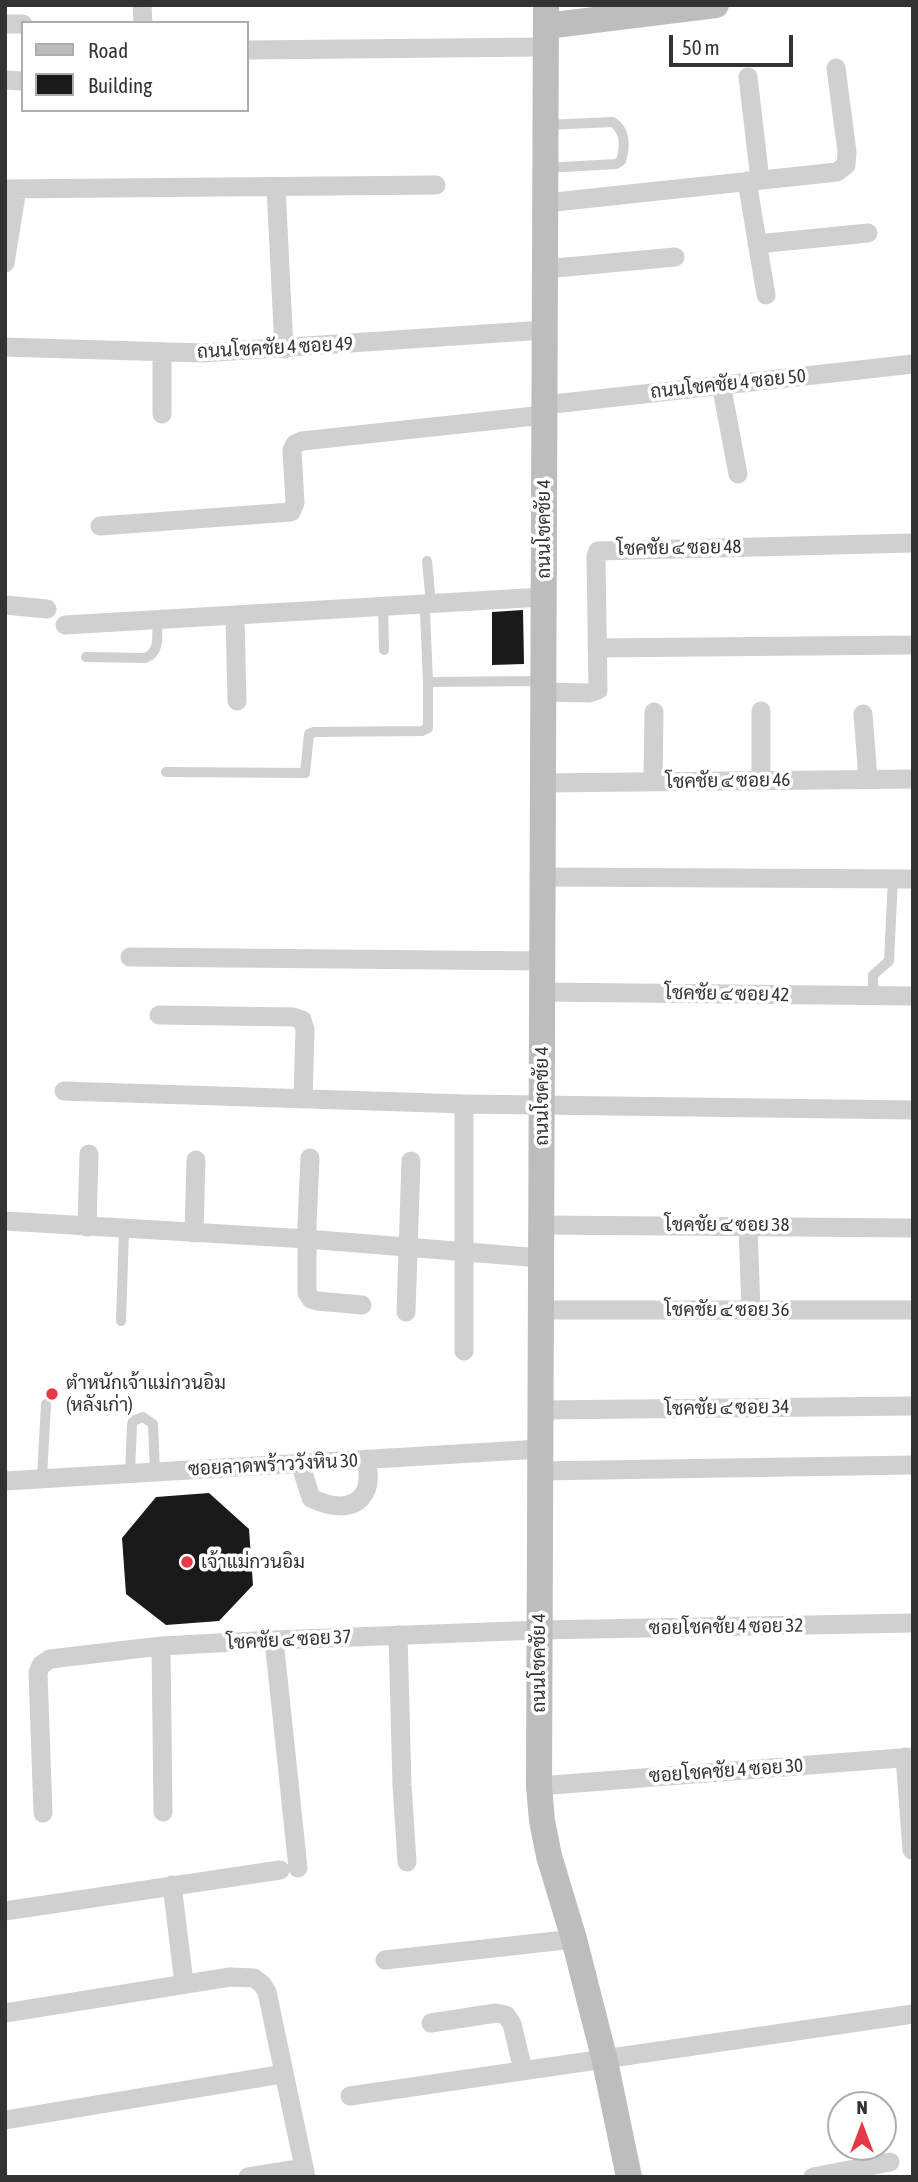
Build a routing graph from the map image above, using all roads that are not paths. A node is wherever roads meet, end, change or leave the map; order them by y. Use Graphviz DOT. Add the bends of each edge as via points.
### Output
graph roads {
  1 [pos="716,5"];
  2 [pos="546,26"];
  3 [pos="248,50"];
  4 [pos="836,68"];
  5 [pos="748,76"];
  6 [pos="545,125"];
  7 [pos="545,168"];
  8 [pos="754,180"];
  9 [pos="436,185"];
  10 [pos="276,187"];
  11 [pos="11,189"];
  12 [pos="545,203"];
  13 [pos="868,233"];
  14 [pos="757,244"];
  15 [pos="675,257"];
  16 [pos="5,263"];
  17 [pos="545,269"];
  18 [pos="766,295"];
  19 [pos="544,330"];
  20 [pos="5,347"];
  21 [pos="284,349"];
  22 [pos="162,353"];
  23 [pos="913,364"];
  24 [pos="721,384"];
  25 [pos="544,410"];
  26 [pos="162,414"];
  27 [pos="738,474"];
  28 [pos="100,526"];
  29 [pos="913,543"];
  30 [pos="427,561"];
  31 [pos="543,597"];
  32 [pos="5,605"];
  33 [pos="383,607"];
  34 [pos="428,608"];
  35 [pos="47,609"];
  36 [pos="235,616"];
  37 [pos="157,620"];
  38 [pos="65,625"];
  39 [pos="913,645"];
  40 [pos="597,648"];
  41 [pos="384,650"];
  42 [pos="86,657"];
  43 [pos="428,682"];
  44 [pos="543,687"];
  45 [pos="237,701"];
  46 [pos="761,711"];
  47 [pos="654,712"];
  48 [pos="863,714"];
  49 [pos="166,772"];
  50 [pos="868,779"];
  51 [pos="913,779"];
  52 [pos="761,781"];
  53 [pos="653,782"];
  54 [pos="543,783"];
  55 [pos="542,877"];
  56 [pos="893,878"];
  57 [pos="913,879"];
  58 [pos="130,957"];
  59 [pos="542,961"];
  60 [pos="542,992"];
  61 [pos="873,996"];
  62 [pos="913,996"];
  63 [pos="159,1015"];
  64 [pos="64,1091"];
  65 [pos="303,1099"];
  66 [pos="464,1104"];
  67 [pos="542,1106"];
  68 [pos="913,1110"];
  69 [pos="89,1154"];
  70 [pos="310,1158"];
  71 [pos="196,1160"];
  72 [pos="411,1161"];
  73 [pos="5,1221"];
  74 [pos="541,1225"];
  75 [pos="748,1226"];
  76 [pos="87,1227"];
  77 [pos="913,1228"];
  78 [pos="124,1230"];
  79 [pos="194,1233"];
  80 [pos="307,1239"];
  81 [pos="408,1248"];
  82 [pos="463,1252"];
  83 [pos="541,1258"];
  84 [pos="362,1305"];
  85 [pos="751,1310"];
  86 [pos="913,1310"];
  87 [pos="541,1311"];
  88 [pos="407,1312"];
  89 [pos="121,1321"];
  90 [pos="464,1351"];
  91 [pos="46,1404"];
  92 [pos="913,1406"];
  93 [pos="541,1410"];
  94 [pos="368,1460"];
  95 [pos="540,1460"];
  96 [pos="300,1463"];
  97 [pos="913,1465"];
  98 [pos="155,1472"];
  99 [pos="130,1473"];
  100 [pos="41,1478"];
  101 [pos="5,1481"];
  102 [pos="913,1623"];
  103 [pos="540,1630"];
  104 [pos="398,1635"];
  105 [pos="274,1640"];
  106 [pos="160,1646"];
  107 [pos="909,1757"];
  108 [pos="539,1786"];
  109 [pos="163,1812"];
  110 [pos="43,1813"];
  111 [pos="912,1850"];
  112 [pos="407,1861"];
  113 [pos="172,1885"];
  114 [pos="5,1911"];
  115 [pos="574,1939"];
  116 [pos="386,1960"];
  117 [pos="184,1983"];
  118 [pos="5,2013"];
  119 [pos="913,2014"];
  120 [pos="431,2023"];
  121 [pos="604,2057"];
  122 [pos="523,2070"];
  123 [pos="283,2074"];
  124 [pos="350,2096"];
  125 [pos="5,2120"];
  126 [pos="890,2162"];
  127 [pos="305,2172"];
  128 [pos="248,2177"];
  129 [pos="629,2177"];
  130 [pos="813,2177"];
  1 -- 2 [label="street"];
  2 -- 3 [label="street"];
  2 -- 6 [label="street, ถนนโชคชัย 4"];
  4 -- 8 [label="street" via="846,165 836,172"];
  5 -- 8 [label="street"];
  6 -- 7 [label="street, ถนนโชคชัย 4"];
  6 -- 7 [label="lane" via="613,122 623,132 624,153 616,164"];
  7 -- 12 [label="street, ถนนโชคชัย 4"];
  8 -- 12 [label="street"];
  8 -- 14 [label="street"];
  9 -- 10 [label="street"];
  10 -- 11 [label="street"];
  10 -- 21 [label="street"];
  11 -- 16 [label="street"];
  12 -- 17 [label="street, ถนนโชคชัย 4"];
  13 -- 14 [label="street"];
  14 -- 18 [label="street"];
  15 -- 17 [label="street"];
  17 -- 19 [label="street, ถนนโชคชัย 4"];
  19 -- 21 [label="street, ถนนโชคชัย 4 ซอย 49"];
  19 -- 25 [label="street, ถนนโชคชัย 4"];
  20 -- 22 [label="street, ถนนโชคชัย 4 ซอย 49"];
  21 -- 22 [label="street, ถนนโชคชัย 4 ซอย 49"];
  22 -- 26 [label="street"];
  23 -- 24 [label="street, ถนนโชคชัย 4 ซอย 50"];
  24 -- 25 [label="street, ถนนโชคชัย 4 ซอย 50"];
  24 -- 27 [label="street"];
  25 -- 28 [label="street, ถนนโชคชัย 4 ซอย 50" via="302,441 292,450 295,503 291,512"];
  25 -- 31 [label="street, ถนนโชคชัย 4"];
  29 -- 40 [label="street, โชคชัย ๔ ซอย 48" via="598,551"];
  30 -- 34 [label="lane"];
  31 -- 34 [label="street"];
  31 -- 44 [label="street, ถนนโชคชัย 4"];
  32 -- 35 [label="street"];
  33 -- 34 [label="street"];
  33 -- 36 [label="street"];
  33 -- 41 [label="lane"];
  34 -- 43 [label="lane"];
  36 -- 37 [label="street"];
  36 -- 45 [label="street"];
  37 -- 38 [label="street"];
  37 -- 42 [label="lane" via="157,647 152,656"];
  39 -- 40 [label="street"];
  40 -- 44 [label="street, โชคชัย ๔ ซอย 48" via="598,690 594,693"];
  43 -- 44 [label="lane"];
  43 -- 49 [label="lane" via="428,728 314,732 309,734 305,773"];
  44 -- 54 [label="street, ถนนโชคชัย 4"];
  46 -- 52 [label="street"];
  47 -- 53 [label="street"];
  48 -- 50 [label="street"];
  50 -- 51 [label="street, โชคชัย ๔ ซอย 46"];
  50 -- 52 [label="street, โชคชัย ๔ ซอย 46"];
  52 -- 53 [label="street, โชคชัย ๔ ซอย 46"];
  53 -- 54 [label="street, โชคชัย ๔ ซอย 46"];
  54 -- 55 [label="street, ถนนโชคชัย 4"];
  55 -- 56 [label="street"];
  55 -- 59 [label="street, ถนนโชคชัย 4"];
  56 -- 57 [label="street"];
  56 -- 61 [label="lane" via="889,961 873,975"];
  58 -- 59 [label="street"];
  59 -- 60 [label="street, ถนนโชคชัย 4"];
  60 -- 61 [label="street, โชคชัย ๔ ซอย 42"];
  60 -- 67 [label="street, ถนนโชคชัย 4"];
  61 -- 62 [label="street, โชคชัย ๔ ซอย 42"];
  63 -- 65 [label="street" via="302,1020"];
  64 -- 65 [label="street"];
  65 -- 66 [label="street"];
  66 -- 67 [label="street"];
  66 -- 82 [label="street"];
  67 -- 68 [label="street"];
  67 -- 74 [label="street, ถนนโชคชัย 4"];
  69 -- 76 [label="street"];
  70 -- 80 [label="street"];
  71 -- 79 [label="street"];
  72 -- 81 [label="street"];
  73 -- 76 [label="street"];
  74 -- 75 [label="street, โชคชัย ๔ ซอย 38"];
  74 -- 83 [label="street, ถนนโชคชัย 4"];
  75 -- 77 [label="street, โชคชัย ๔ ซอย 38"];
  75 -- 85 [label="street"];
  76 -- 78 [label="street"];
  78 -- 79 [label="street"];
  78 -- 89 [label="lane"];
  79 -- 80 [label="street"];
  80 -- 81 [label="street"];
  80 -- 84 [label="street" via="307,1293 312,1299"];
  81 -- 82 [label="street"];
  81 -- 88 [label="street"];
  82 -- 83 [label="street"];
  82 -- 90 [label="street"];
  83 -- 87 [label="street, ถนนโชคชัย 4"];
  85 -- 86 [label="street, โชคชัย ๔ ซอย 36"];
  85 -- 87 [label="street, โชคชัย ๔ ซอย 36"];
  87 -- 93 [label="street, ถนนโชคชัย 4"];
  91 -- 100 [label="lane"];
  92 -- 93 [label="street, โชคชัย ๔ ซอย 34"];
  93 -- 95 [label="street, ถนนโชคชัย 4"];
  94 -- 95 [label="street, ซอยลาดพร้าววังหิน 30"];
  94 -- 96 [label="street, ซอยลาดพร้าววังหิน 30"];
  94 -- 96 [label="street" via="364,1495 354,1504 335,1507 311,1498"];
  95 -- 97 [label="street, ซอยลาดพร้าววังหิน 30"];
  95 -- 103 [label="street, ถนนโชคชัย 4"];
  96 -- 98 [label="street, ซอยลาดพร้าววังหิน 30"];
  98 -- 99 [label="street, ซอยลาดพร้าววังหิน 30"];
  98 -- 99 [label="lane" via="153,1424 143,1417 132,1425"];
  99 -- 100 [label="street, ซอยลาดพร้าววังหิน 30"];
  100 -- 101 [label="street, ซอยลาดพร้าววังหิน 30"];
  102 -- 103 [label="street, ซอยโชคชัย 4 ซอย 32"];
  103 -- 104 [label="street, โชคชัย ๔ ซอย 37"];
  103 -- 108 [label="street, ถนนโชคชัย 4"];
  104 -- 105 [label="street, โชคชัย ๔ ซอย 37"];
  104 -- 112 [label="street"];
  105 -- 106 [label="street, โชคชัย ๔ ซอย 37"];
  105 -- 113 [label="street" via="289,1869"];
  106 -- 109 [label="street"];
  106 -- 110 [label="street, โชคชัย ๔ ซอย 37" via="50,1659 41,1665 37,1673"];
  107 -- 108 [label="street, ซอยโชคชัย 4 ซอย 30"];
  107 -- 111 [label="street"];
  108 -- 115 [label="street, ถนนโชคชัย 4" via="549,1856"];
  113 -- 114 [label="street"];
  113 -- 117 [label="street"];
  115 -- 116 [label="street"];
  115 -- 121 [label="street, ถนนโชคชัย 4"];
  117 -- 118 [label="street"];
  117 -- 123 [label="street" via="254,1978 262,1984"];
  119 -- 121 [label="street"];
  120 -- 122 [label="street" via="506,2015"];
  121 -- 122 [label="street"];
  121 -- 129 [label="street, ถนนโชคชัย 4"];
  122 -- 124 [label="street"];
  123 -- 125 [label="street"];
  123 -- 127 [label="street"];
  126 -- 130 [label="street"];
  127 -- 128 [label="street"];
}
